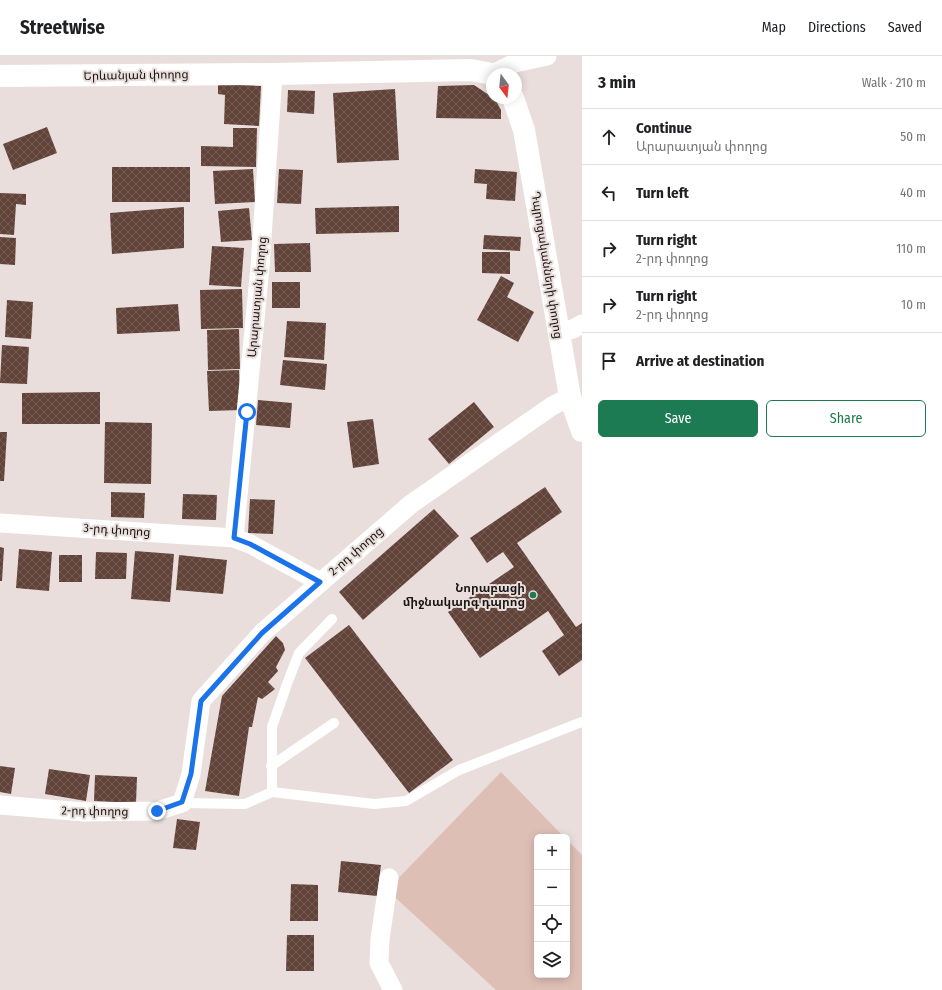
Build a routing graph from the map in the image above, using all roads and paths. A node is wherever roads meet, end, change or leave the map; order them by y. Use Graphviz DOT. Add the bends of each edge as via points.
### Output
graph roads {
  1 [pos="547,56"];
  2 [pos="274,65"];
  3 [pos="505,68"];
  4 [pos="486,73"];
  5 [pos="0,76"];
  6 [pos="515,104"];
  7 [pos="582,324"];
  8 [pos="558,333"];
  9 [pos="570,397"];
  10 [pos="582,432"];
  11 [pos="0,523"];
  12 [pos="234,538"];
  13 [pos="320,582"];
  14 [pos="332,619"];
  15 [pos="582,722"];
  16 [pos="334,724"];
  17 [pos="271,766"];
  18 [pos="272,792"];
  19 [pos="182,802"];
  20 [pos="0,805"];
  21 [pos="389,878"];
  22 [pos="393,990"];
  1 -- 3 [label="street"];
  2 -- 4 [label="main road" via="471,70"];
  2 -- 5 [label="main road, Երևանյան փողոց"];
  2 -- 12 [label="street, Արարատյան փողոց" via="260,267"];
  6 -- 8 [label="main road, Դպրոցականների փողոց" via="524,130"];
  7 -- 8 [label="street"];
  8 -- 9 [label="main road, Դպրոցականների փողոց"];
  9 -- 10 [label="main road, Դպրոցականների փողոց"];
  9 -- 13 [label="street, 2-րդ փողոց" via="552,406 411,504"];
  11 -- 12 [label="street, 3-րդ փողոց"];
  12 -- 13 [label="street, 3-րդ փողոց"];
  13 -- 19 [label="street, 2-րդ փողոց" via="262,633 201,701 191,774"];
  14 -- 17 [label="lane" via="299,653 272,727"];
  15 -- 18 [label="lane" via="459,770 406,801 374,804"];
  16 -- 17 [label="lane"];
  17 -- 18 [label="lane"];
  18 -- 19 [label="lane" via="245,804"];
  19 -- 20 [label="street, 2-րդ փողոց" via="157,811 92,812"];
  21 -- 22 [label="street" via="379,963"];
}
